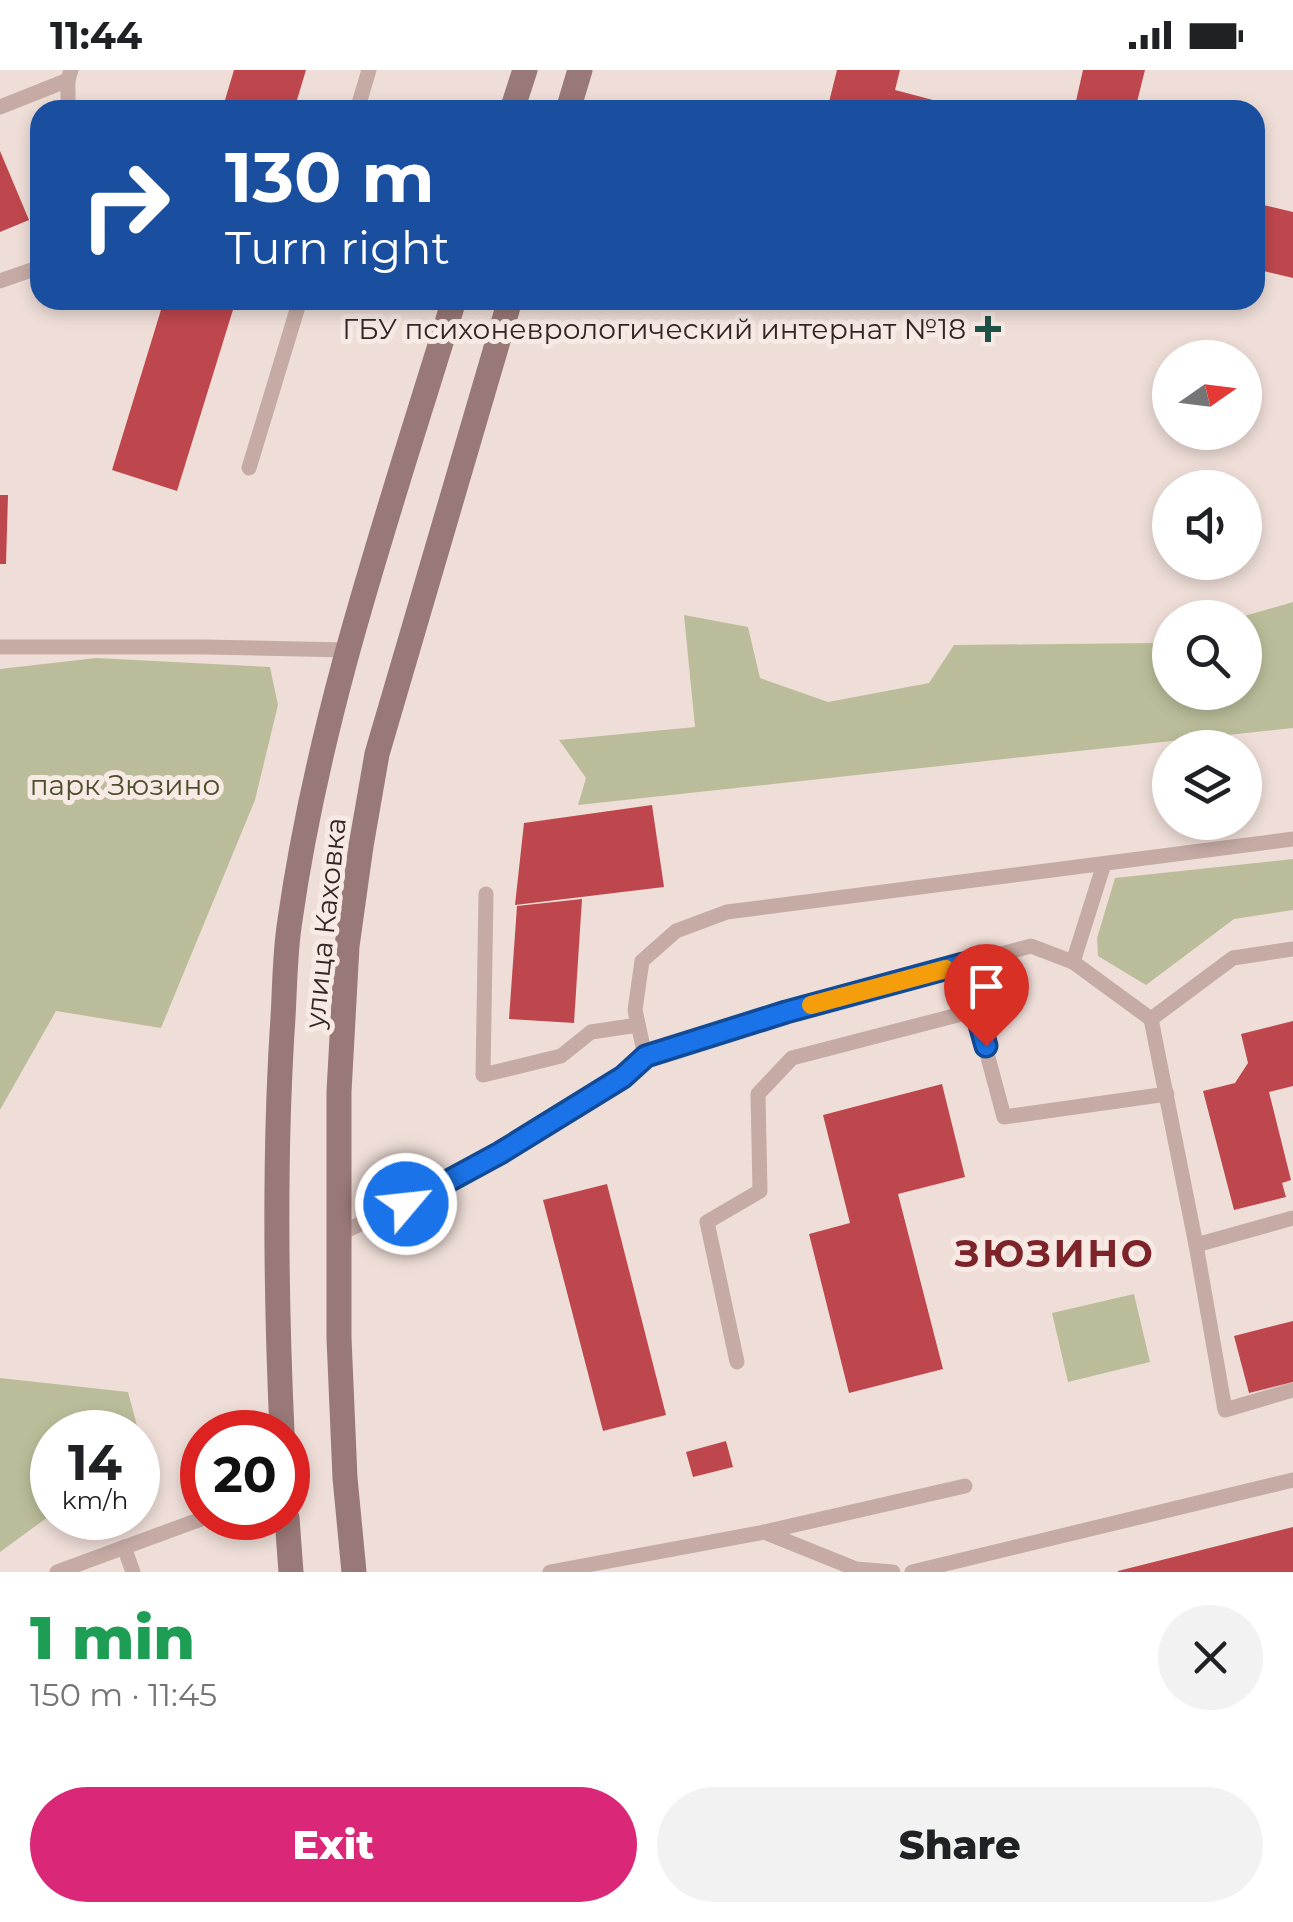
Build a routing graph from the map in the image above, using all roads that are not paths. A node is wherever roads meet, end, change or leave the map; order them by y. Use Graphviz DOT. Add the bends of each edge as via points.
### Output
graph roads {
  1 [pos="368,70"];
  2 [pos="524,70"];
  3 [pos="580,70"];
  4 [pos="69,75"];
  5 [pos="68,100"];
  6 [pos="359,100"];
  7 [pos="515,100"];
  8 [pos="571,100"];
  9 [pos="0,107"];
  10 [pos="30,270"];
  11 [pos="0,282"];
  12 [pos="297,310"];
  13 [pos="451,310"];
  14 [pos="507,310"];
  15 [pos="249,468"];
  16 [pos="0,648"];
  17 [pos="347,650"];
  18 [pos="1293,840"];
  19 [pos="1104,864"];
  20 [pos="486,894"];
  21 [pos="1293,948"];
  22 [pos="1073,962"];
  23 [pos="963,964"];
  24 [pos="977,1010"];
  25 [pos="1151,1018"];
  26 [pos="638,1026"];
  27 [pos="646,1056"];
  28 [pos="1167,1094"];
  29 [pos="1293,1218"];
  30 [pos="339,1234"];
  31 [pos="1196,1245"];
  32 [pos="737,1362"];
  33 [pos="1293,1390"];
  34 [pos="281,1410"];
  35 [pos="1293,1480"];
  36 [pos="966,1486"];
  37 [pos="180,1527"];
  38 [pos="764,1532"];
  39 [pos="288,1540"];
  40 [pos="124,1547"];
  41 [pos="57,1572"];
  42 [pos="133,1572"];
  43 [pos="290,1572"];
  44 [pos="354,1572"];
  45 [pos="550,1572"];
  46 [pos="894,1572"];
  47 [pos="912,1572"];
  1 -- 6 [label="lane"];
  2 -- 7 [label="main road"];
  3 -- 8 [label="main road"];
  4 -- 5 [label="lane"];
  4 -- 9 [label="lane"];
  10 -- 11 [label="lane"];
  12 -- 15 [label="lane"];
  13 -- 17 [label="main road, улица Каховка"];
  14 -- 30 [label="main road, улица Каховка" via="377,754 360,846 339,1092"];
  16 -- 17 [label="lane"];
  17 -- 34 [label="main road, улица Каховка" via="289,922 277,1113"];
  18 -- 19 [label="lane"];
  19 -- 22 [label="lane"];
  19 -- 26 [label="lane" via="727,912 676,931 642,961"];
  20 -- 26 [label="lane" via="482,1075 562,1056 591,1032"];
  21 -- 25 [label="lane" via="1233,958"];
  22 -- 23 [label="lane" via="1031,946"];
  22 -- 25 [label="lane"];
  23 -- 24 [label="lane"];
  23 -- 27 [label="lane"];
  24 -- 28 [label="lane" via="1004,1117"];
  24 -- 32 [label="lane" via="792,1058 758,1094 760,1191 707,1222"];
  25 -- 28 [label="lane"];
  26 -- 27 [label="lane"];
  27 -- 30 [label="lane" via="500,1153"];
  28 -- 31 [label="lane"];
  29 -- 31 [label="lane"];
  30 -- 44 [label="main road, улица Каховка" via="343,1438"];
  31 -- 33 [label="lane" via="1224,1410"];
  35 -- 47 [label="lane"];
  36 -- 38 [label="lane"];
  37 -- 40 [label="lane"];
  38 -- 45 [label="lane"];
  38 -- 46 [label="lane" via="856,1569"];
  39 -- 43 [label="main road"];
  40 -- 41 [label="lane"];
  40 -- 42 [label="lane"];
}
